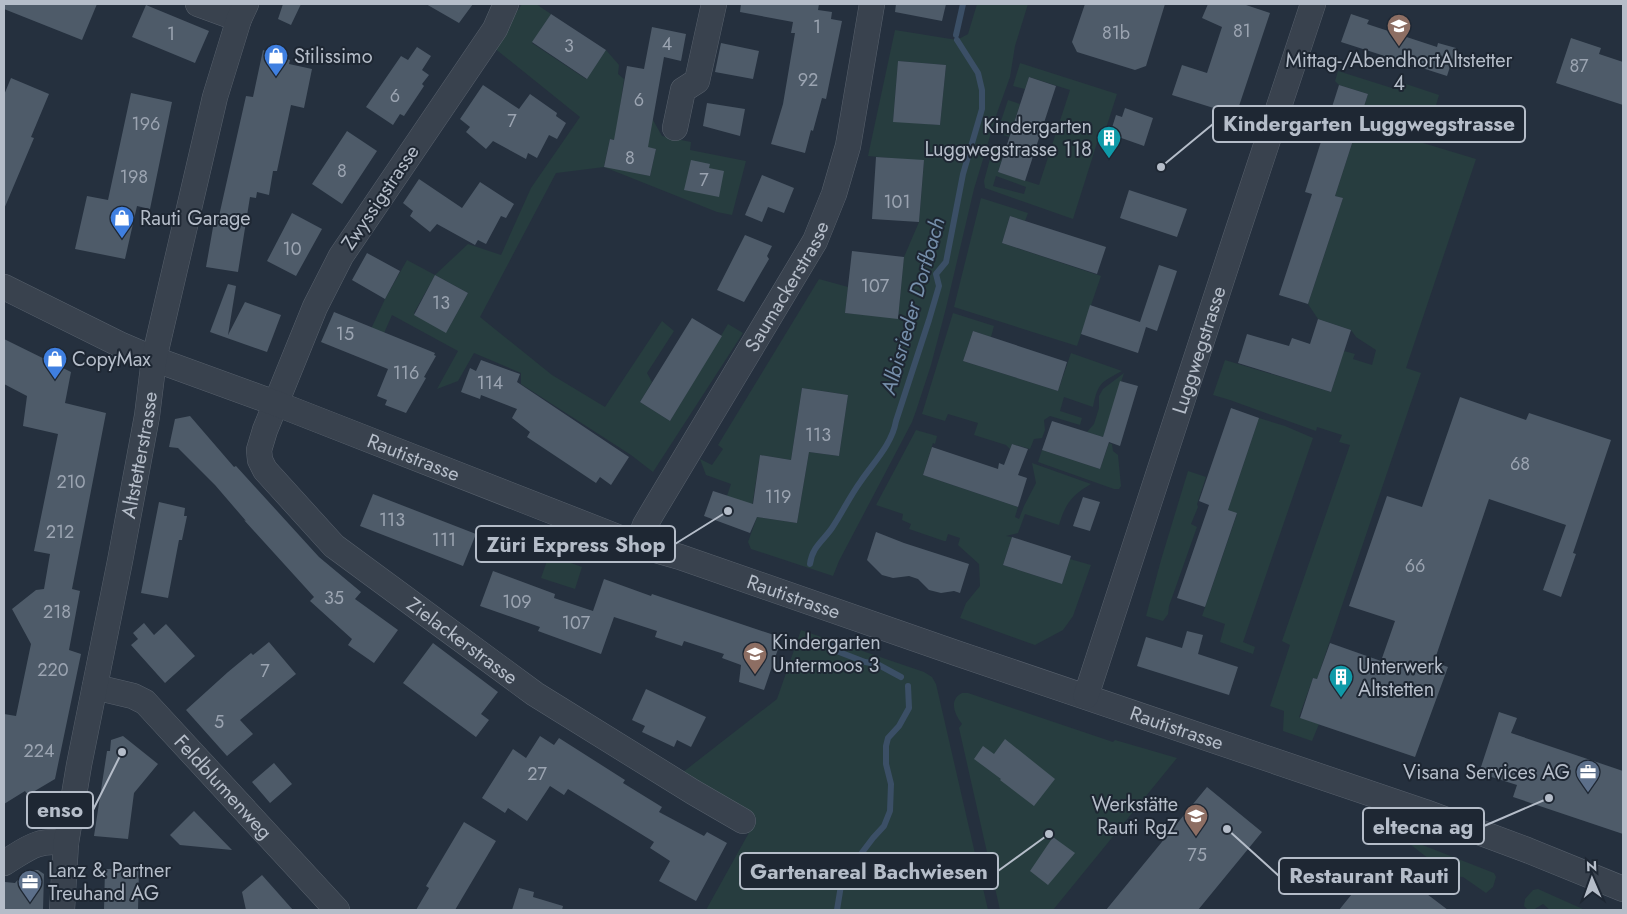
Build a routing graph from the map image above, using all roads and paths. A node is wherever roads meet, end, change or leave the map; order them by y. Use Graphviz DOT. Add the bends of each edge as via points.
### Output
graph roads {
  1 [pos="198,4"];
  2 [pos="506,4"];
  3 [pos="714,4"];
  4 [pos="872,4"];
  5 [pos="1314,4"];
  6 [pos="242,12"];
  7 [pos="675,128"];
  8 [pos="4,287"];
  9 [pos="154,359"];
  10 [pos="276,403"];
  11 [pos="638,544"];
  12 [pos="95,687"];
  13 [pos="1086,696"];
  14 [pos="743,821"];
  15 [pos="66,843"];
  16 [pos="4,863"];
  17 [pos="1623,889"];
  18 [pos="62,910"];
  19 [pos="336,910"];
  1 -- 6 [label="street"];
  2 -- 10 [label="street, Zwyssigstrasse" via="495,29 341,256 315,307"];
  3 -- 7 [label="street" via="696,81 683,90"];
  4 -- 11 [label="street, Saumackerstrasse" via="848,146 834,194 814,241 654,508"];
  5 -- 13 [label="street, Luggwegstrasse"];
  6 -- 9 [label="street, Altstetterstrasse" via="215,97"];
  8 -- 9 [label="street, Rautistrasse"];
  9 -- 10 [label="street, Rautistrasse"];
  9 -- 12 [label="street, Altstetterstrasse" via="147,416"];
  10 -- 11 [label="street, Rautistrasse"];
  10 -- 14 [label="street, Zielackerstrasse" via="259,450 260,460 265,470 334,546 535,694"];
  11 -- 13 [label="street, Rautistrasse"];
  12 -- 15 [label="street, Altstetterstrasse"];
  12 -- 19 [label="street, Feldblumenweg" via="145,702"];
  13 -- 17 [label="street, Rautistrasse" via="1442,818"];
  15 -- 16 [label="street" via="38,843"];
  15 -- 18 [label="street, Altstetterstrasse"];
}
